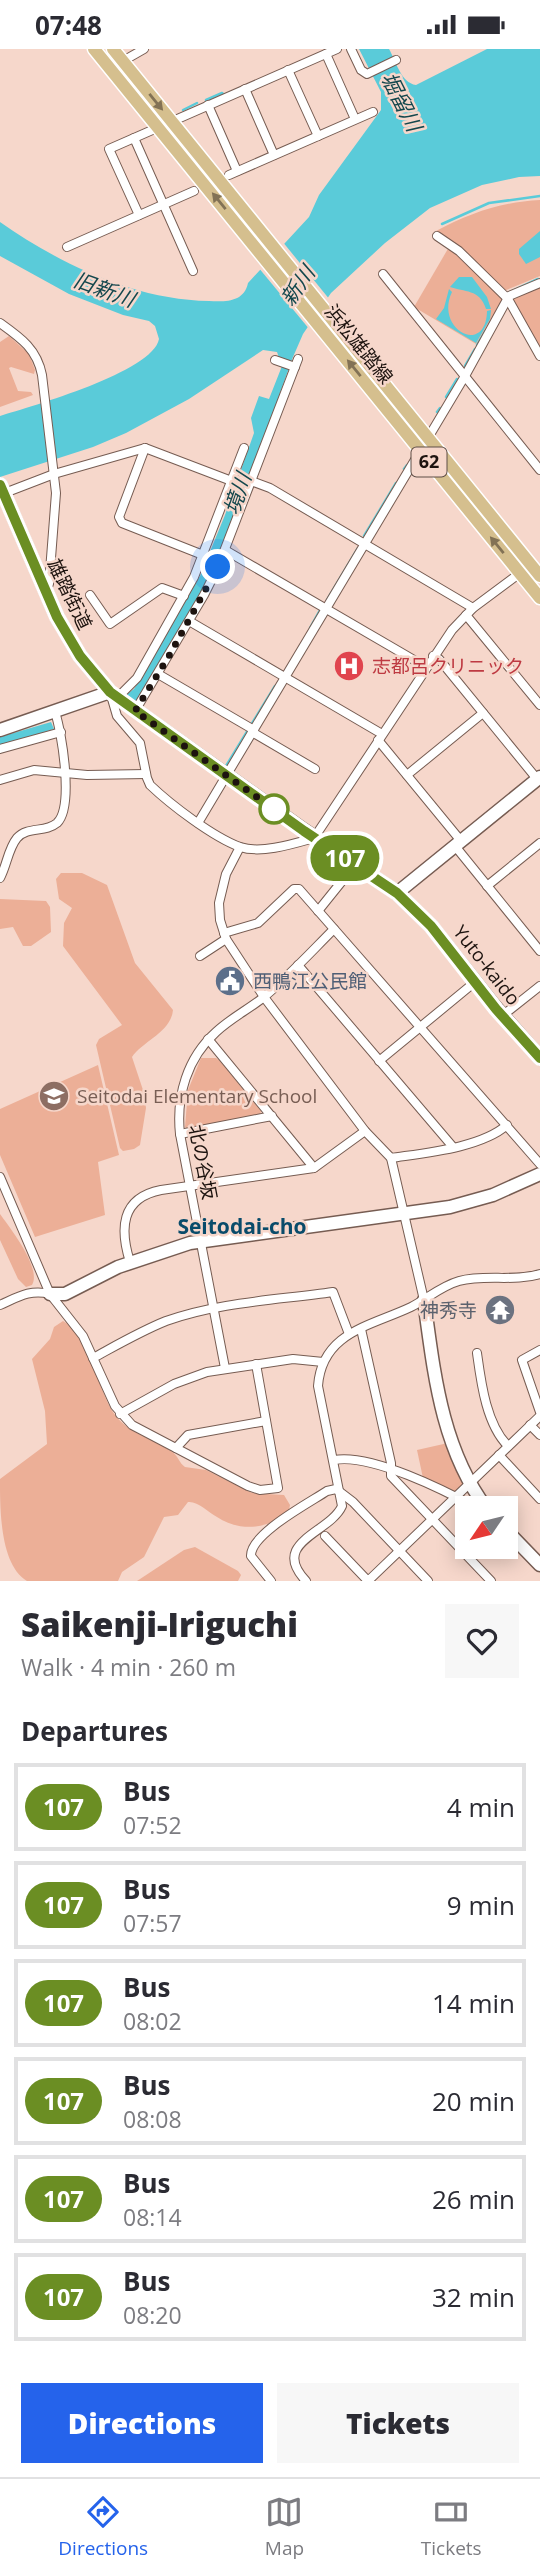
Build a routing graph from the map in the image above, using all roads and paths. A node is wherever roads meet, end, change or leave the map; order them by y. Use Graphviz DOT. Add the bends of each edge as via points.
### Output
graph roads {
  1 [pos="94,49"];
  2 [pos="113,49"];
  3 [pos="144,49"];
  4 [pos="337,49"];
  5 [pos="351,49"];
  6 [pos="326,54"];
  7 [pos="396,60"];
  8 [pos="123,61"];
  9 [pos="288,70"];
  10 [pos="245,89"];
  11 [pos="208,105"];
  12 [pos="373,112"];
  13 [pos="355,120"];
  14 [pos="172,121"];
  15 [pos="158,127"];
  16 [pos="318,136"];
  17 [pos="134,138"];
  18 [pos="274,155"];
  19 [pos="194,191"];
  20 [pos="163,204"];
  21 [pos="139,215"];
  22 [pos="437,236"];
  23 [pos="67,247"];
  24 [pos="193,271"];
  25 [pos="383,274"];
  26 [pos="540,283"];
  27 [pos="508,299"];
  28 [pos="0,323"];
  29 [pos="540,356"];
  30 [pos="275,360"];
  31 [pos="465,376"];
  32 [pos="428,438"];
  33 [pos="145,448"];
  34 [pos="244,448"];
  35 [pos="420,451"];
  36 [pos="540,470"];
  37 [pos="54,471"];
  38 [pos="233,480"];
  39 [pos="250,481"];
  40 [pos="1,490"];
  41 [pos="365,544"];
  42 [pos="225,550"];
  43 [pos="204,555"];
  44 [pos="536,562"];
  45 [pos="520,573"];
  46 [pos="540,576"];
  47 [pos="43,587"];
  48 [pos="90,595"];
  49 [pos="184,596"];
  50 [pos="540,598"];
  51 [pos="473,608"];
  52 [pos="326,609"];
  53 [pos="466,615"];
  54 [pos="189,621"];
  55 [pos="433,656"];
  56 [pos="426,667"];
  57 [pos="158,674"];
  58 [pos="286,678"];
  59 [pos="121,701"];
  60 [pos="540,705"];
  61 [pos="55,712"];
  62 [pos="483,713"];
  63 [pos="0,730"];
  64 [pos="253,731"];
  65 [pos="61,732"];
  66 [pos="380,737"];
  67 [pos="0,750"];
  68 [pos="315,769"];
  69 [pos="64,774"];
  70 [pos="146,774"];
  71 [pos="225,775"];
  72 [pos="407,775"];
  73 [pos="538,778"];
  74 [pos="0,780"];
  75 [pos="198,823"];
  76 [pos="314,838"];
  77 [pos="540,843"];
  78 [pos="458,844"];
  79 [pos="240,847"];
  80 [pos="355,865"];
  81 [pos="0,878"];
  82 [pos="488,886"];
  83 [pos="397,893"];
  84 [pos="318,911"];
  85 [pos="334,929"];
  86 [pos="225,936"];
  87 [pos="540,951"];
  88 [pos="201,956"];
  89 [pos="298,964"];
  90 [pos="475,982"];
  91 [pos="540,986"];
  92 [pos="264,997"];
  93 [pos="502,1016"];
  94 [pos="420,1027"];
  95 [pos="208,1039"];
  96 [pos="540,1058"];
  97 [pos="379,1061"];
  98 [pos="272,1116"];
  99 [pos="507,1125"];
  100 [pos="365,1131"];
  101 [pos="180,1134"];
  102 [pos="453,1147"];
  103 [pos="391,1158"];
  104 [pos="540,1164"];
  105 [pos="314,1168"];
  106 [pos="540,1174"];
  107 [pos="0,1177"];
  108 [pos="192,1185"];
  109 [pos="404,1213"];
  110 [pos="202,1241"];
  111 [pos="130,1262"];
  112 [pos="540,1274"];
  113 [pos="50,1294"];
  114 [pos="424,1300"];
  115 [pos="0,1305"];
  116 [pos="214,1309"];
  117 [pos="362,1329"];
  118 [pos="349,1334"];
  119 [pos="540,1350"];
  120 [pos="477,1353"];
  121 [pos="93,1358"];
  122 [pos="323,1361"];
  123 [pos="256,1364"];
  124 [pos="225,1368"];
  125 [pos="120,1414"];
  126 [pos="540,1414"];
  127 [pos="266,1421"];
  128 [pos="530,1425"];
  129 [pos="540,1435"];
  130 [pos="508,1446"];
  131 [pos="176,1448"];
  132 [pos="499,1455"];
  133 [pos="334,1461"];
  134 [pos="391,1470"];
  135 [pos="471,1482"];
  136 [pos="340,1490"];
  137 [pos="456,1496"];
  138 [pos="477,1496"];
  139 [pos="455,1497"];
  140 [pos="540,1499"];
  141 [pos="432,1519"];
  142 [pos="325,1536"];
  143 [pos="518,1542"];
  144 [pos="399,1551"];
  145 [pos="540,1565"];
  146 [pos="271,1581"];
  147 [pos="306,1581"];
  148 [pos="428,1581"];
  149 [pos="491,1581"];
  1 -- 15 [label="main road, 浜松雄踏線 / 62"];
  2 -- 8 [label="main road, 浜松雄踏線 / 62"];
  3 -- 8 [label="street"];
  4 -- 6 [label="street"];
  5 -- 7 [label="street" via="361,70 370,73"];
  6 -- 9 [label="street"];
  6 -- 13 [label="street"];
  8 -- 14 [label="main road, 浜松雄踏線 / 62, one-way"];
  9 -- 10 [label="street"];
  9 -- 16 [label="street"];
  10 -- 11 [label="street"];
  10 -- 18 [label="street"];
  11 -- 14 [label="street"];
  11 -- 18 [label="street" via="233,173"];
  12 -- 13 [label="street"];
  13 -- 16 [label="street"];
  14 -- 15 [label="street"];
  14 -- 32 [label="main road, 浜松雄踏線 / 62"];
  15 -- 17 [label="street"];
  35 -- 15 [label="main road, 浜松雄踏線 / 62, one-way"];
  16 -- 18 [label="street"];
  17 -- 20 [label="street"];
  17 -- 21 [label="street" via="109,149"];
  19 -- 20 [label="street"];
  20 -- 21 [label="street"];
  20 -- 24 [label="street"];
  21 -- 23 [label="street"];
  22 -- 27 [label="street"];
  25 -- 31 [label="street"];
  26 -- 27 [label="street"];
  27 -- 29 [label="street"];
  27 -- 31 [label="street"];
  28 -- 37 [label="street" via="33,351 41,369"];
  30 -- 39 [label="street" via="294,364"];
  31 -- 32 [label="street"];
  31 -- 36 [label="street"];
  32 -- 35 [label="street"];
  32 -- 44 [label="main road, 浜松雄踏線 / 62"];
  33 -- 37 [label="street"];
  33 -- 38 [label="street"];
  33 -- 43 [label="street" via="119,517 122,523"];
  34 -- 38 [label="street"];
  35 -- 41 [label="street"];
  45 -- 35 [label="main road, 浜松雄踏線 / 62, one-way"];
  37 -- 40 [label="street"];
  37 -- 47 [label="street" via="49,584"];
  38 -- 39 [label="street"];
  38 -- 43 [label="street"];
  39 -- 41 [label="street"];
  39 -- 42 [label="street"];
  40 -- 47 [label="street, 雄踏街道"];
  41 -- 51 [label="street"];
  41 -- 52 [label="street"];
  42 -- 52 [label="street"];
  42 -- 54 [label="street"];
  43 -- 49 [label="street"];
  44 -- 46 [label="main road, 浜松雄踏線 / 62"];
  45 -- 50 [label="main road, 浜松雄踏線 / 62"];
  45 -- 51 [label="street"];
  47 -- 59 [label="street, 雄踏街道" via="68,637"];
  48 -- 49 [label="street" via="110,624 162,588"];
  49 -- 59 [label="street"];
  51 -- 53 [label="street"];
  52 -- 56 [label="street"];
  52 -- 58 [label="street"];
  53 -- 55 [label="street"];
  53 -- 60 [label="street"];
  54 -- 57 [label="street"];
  54 -- 58 [label="street"];
  55 -- 56 [label="street"];
  55 -- 62 [label="street"];
  56 -- 66 [label="street"];
  57 -- 59 [label="street"];
  57 -- 64 [label="street"];
  58 -- 64 [label="street"];
  58 -- 66 [label="street"];
  59 -- 61 [label="street"];
  59 -- 70 [label="street" via="117,716 141,743"];
  59 -- 71 [label="street, Yuto-kaido"];
  61 -- 63 [label="street"];
  61 -- 65 [label="street"];
  62 -- 72 [label="street"];
  62 -- 73 [label="street"];
  64 -- 68 [label="street"];
  64 -- 71 [label="street"];
  65 -- 67 [label="street"];
  65 -- 69 [label="street"];
  66 -- 72 [label="street"];
  66 -- 76 [label="street"];
  69 -- 70 [label="street"];
  69 -- 74 [label="street" via="34,770"];
  69 -- 81 [label="street" via="60,819 51,827 16,839"];
  70 -- 75 [label="street" via="153,788"];
  71 -- 75 [label="street"];
  71 -- 76 [label="street, Yuto-kaido"];
  72 -- 78 [label="street"];
  73 -- 78 [label="street"];
  75 -- 79 [label="street"];
  76 -- 79 [label="street" via="278,846"];
  76 -- 80 [label="street, Yuto-kaido"];
  77 -- 82 [label="street"];
  78 -- 82 [label="street"];
  78 -- 83 [label="street"];
  79 -- 86 [label="street" via="226,874 219,903"];
  80 -- 83 [label="street, Yuto-kaido"];
  80 -- 84 [label="street"];
  82 -- 87 [label="street"];
  83 -- 90 [label="street, Yuto-kaido" via="431,926"];
  84 -- 85 [label="street"];
  84 -- 86 [label="street" via="294,889 258,923"];
  85 -- 89 [label="street, 北の谷坂"];
  85 -- 94 [label="street"];
  86 -- 88 [label="street"];
  86 -- 92 [label="street"];
  89 -- 92 [label="street, 北の谷坂"];
  89 -- 97 [label="street"];
  90 -- 93 [label="street, Yuto-kaido"];
  90 -- 94 [label="street"];
  91 -- 93 [label="street"];
  92 -- 95 [label="street, 北の谷坂"];
  92 -- 100 [label="street"];
  93 -- 96 [label="street, Yuto-kaido"];
  94 -- 97 [label="street"];
  94 -- 99 [label="street"];
  95 -- 98 [label="street"];
  95 -- 101 [label="street, 北の谷坂" via="182,1089"];
  97 -- 102 [label="street"];
  98 -- 101 [label="street"];
  98 -- 105 [label="street"];
  99 -- 102 [label="street"];
  99 -- 104 [label="street"];
  100 -- 103 [label="street"];
  100 -- 105 [label="street"];
  101 -- 108 [label="street, 北の谷坂"];
  102 -- 103 [label="street"];
  103 -- 109 [label="street"];
  105 -- 108 [label="street"];
  106 -- 109 [label="street" via="478,1200"];
  107 -- 113 [label="street"];
  108 -- 110 [label="street, 北の谷坂"];
  108 -- 111 [label="street" via="153,1191 135,1204 123,1229"];
  109 -- 110 [label="street"];
  109 -- 114 [label="street"];
  110 -- 111 [label="street"];
  110 -- 116 [label="street, 北の谷坂"];
  111 -- 113 [label="street" via="65,1294"];
  112 -- 114 [label="street" via="457,1281"];
  113 -- 115 [label="street" via="26,1293"];
  113 -- 121 [label="street" via="78,1328"];
  114 -- 117 [label="street"];
  114 -- 135 [label="street" via="438,1396"];
  116 -- 118 [label="street" via="333,1292"];
  116 -- 121 [label="street" via="167,1321"];
  116 -- 124 [label="street, 北の谷坂"];
  117 -- 118 [label="street"];
  117 -- 134 [label="street"];
  118 -- 122 [label="street"];
  119 -- 126 [label="street" via="523,1360"];
  120 -- 130 [label="street" via="490,1411"];
  121 -- 125 [label="street"];
  122 -- 123 [label="street"];
  122 -- 133 [label="street" via="319,1395"];
  123 -- 124 [label="street"];
  123 -- 127 [label="street"];
  124 -- 125 [label="street" via="174,1384"];
  125 -- 131 [label="street"];
  126 -- 128 [label="street"];
  127 -- 131 [label="street" via="188,1435"];
  127 -- 131 [label="street" via="278,1488 254,1489"];
  128 -- 129 [label="street"];
  128 -- 130 [label="street"];
  130 -- 132 [label="street"];
  132 -- 135 [label="street"];
  132 -- 140 [label="street"];
  133 -- 134 [label="street"];
  133 -- 136 [label="street"];
  134 -- 137 [label="street"];
  134 -- 141 [label="street" via="393,1478"];
  135 -- 137 [label="street"];
  135 -- 138 [label="street"];
  136 -- 144 [label="street"];
  136 -- 146 [label="street" via="327,1490 252,1546 251,1556"];
  136 -- 147 [label="street" via="339,1513 304,1538 296,1550 296,1564"];
  139 -- 141 [label="street"];
  141 -- 144 [label="street"];
  141 -- 149 [label="street"];
  142 -- 144 [label="street" via="368,1581"];
  143 -- 145 [label="street"];
  144 -- 148 [label="street"];
}
